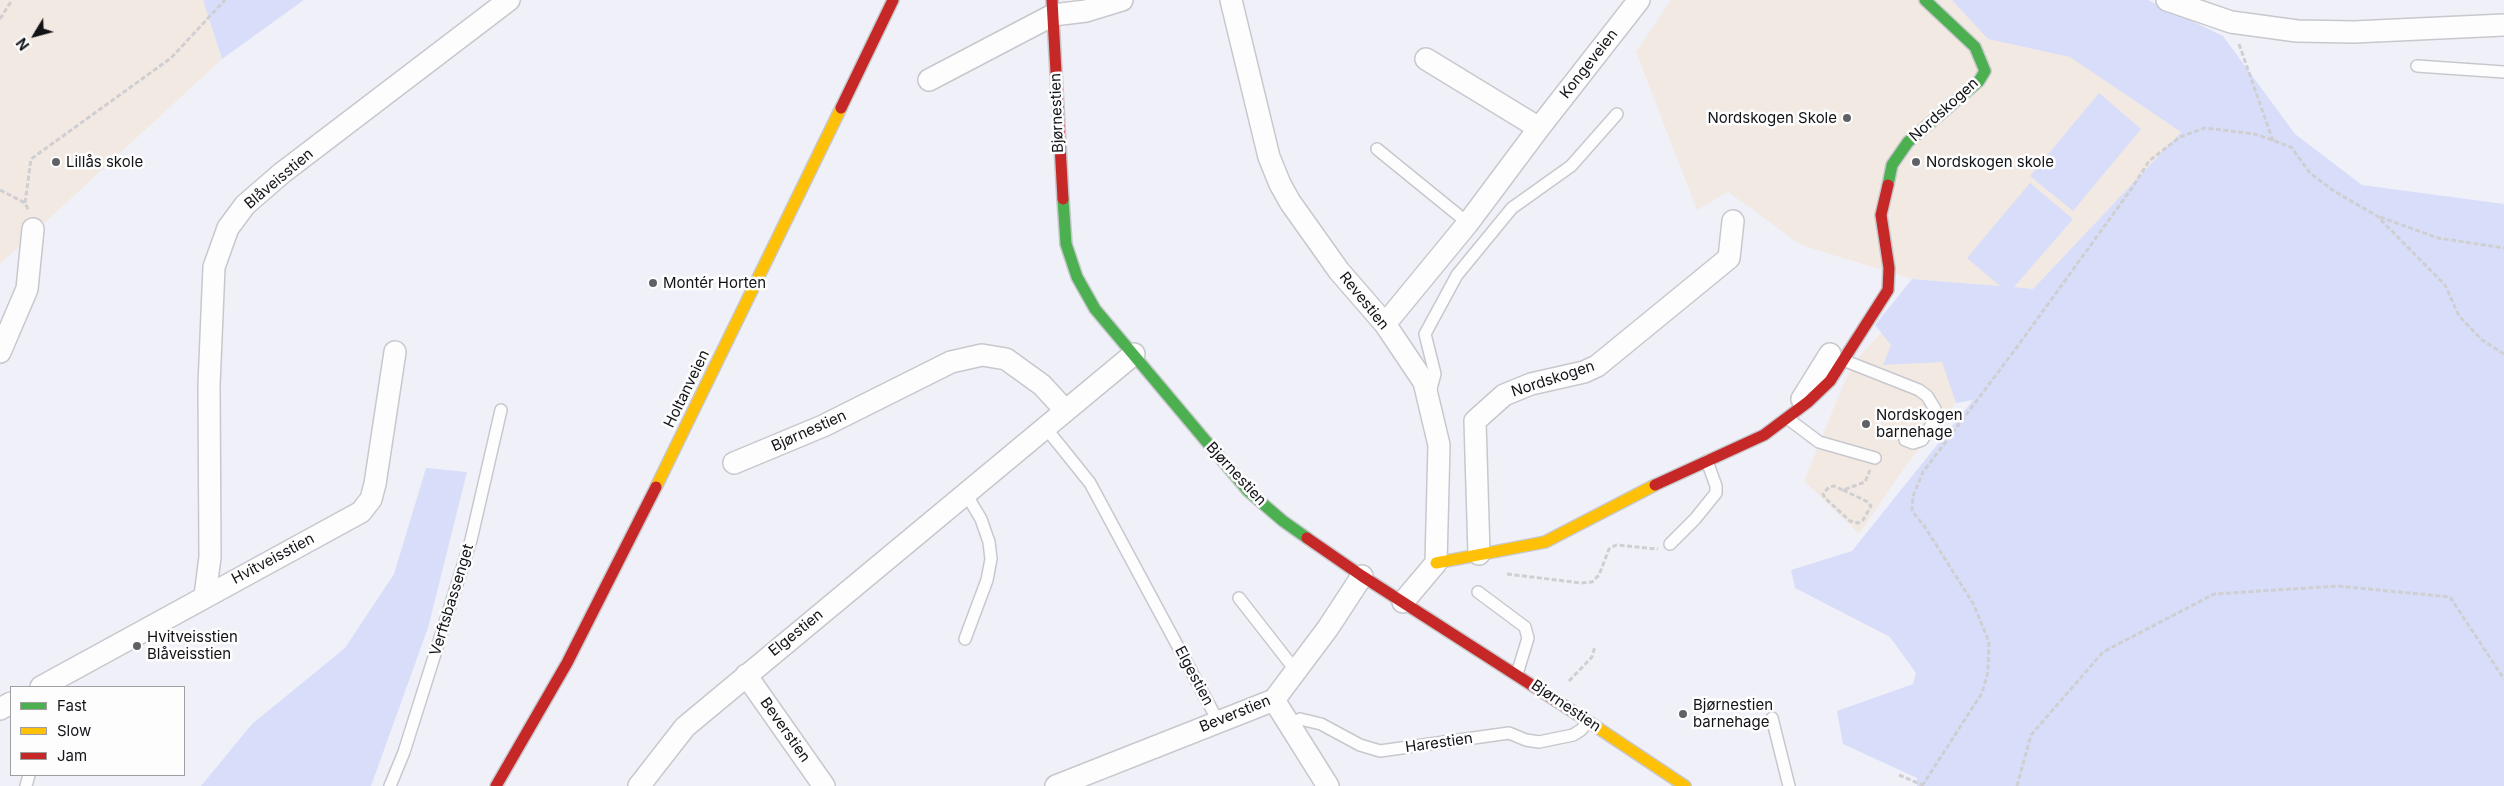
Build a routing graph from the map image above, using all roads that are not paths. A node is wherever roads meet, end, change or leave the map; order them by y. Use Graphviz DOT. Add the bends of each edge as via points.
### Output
graph roads {
  1 [pos="509,0"];
  2 [pos="893,0"];
  3 [pos="1122,0"];
  4 [pos="1231,0"];
  5 [pos="1639,0"];
  6 [pos="1925,0"];
  7 [pos="2167,0"];
  8 [pos="1053,7"];
  9 [pos="2504,25"];
  10 [pos="1426,59"];
  11 [pos="2417,66"];
  12 [pos="2504,72"];
  13 [pos="929,80"];
  14 [pos="1617,114"];
  15 [pos="1538,128"];
  16 [pos="1377,149"];
  17 [pos="1733,221"];
  18 [pos="1468,223"];
  19 [pos="33,229"];
  20 [pos="1385,324"];
  21 [pos="0,352"];
  22 [pos="395,352"];
  23 [pos="1134,354"];
  24 [pos="1836,357"];
  25 [pos="1428,401"];
  26 [pos="501,410"];
  27 [pos="1065,410"];
  28 [pos="1790,416"];
  29 [pos="1045,427"];
  30 [pos="1905,440"];
  31 [pos="1875,458"];
  32 [pos="1707,461"];
  33 [pos="734,463"];
  34 [pos="966,494"];
  35 [pos="1670,544"];
  36 [pos="1479,554"];
  37 [pos="1436,562"];
  38 [pos="1362,576"];
  39 [pos="1478,592"];
  40 [pos="205,596"];
  41 [pos="1239,598"];
  42 [pos="1403,602"];
  43 [pos="965,639"];
  44 [pos="1296,671"];
  45 [pos="1517,674"];
  46 [pos="746,675"];
  47 [pos="43,686"];
  48 [pos="1274,700"];
  49 [pos="1772,718"];
  50 [pos="1218,720"];
  51 [pos="1588,721"];
  52 [pos="1291,726"];
  53 [pos="390,786"];
  54 [pos="496,786"];
  55 [pos="639,786"];
  56 [pos="824,786"];
  57 [pos="1056,786"];
  58 [pos="1328,786"];
  59 [pos="1685,786"];
  60 [pos="1789,786"];
  1 -- 40 [label="street, Blåveisstien" via="282,173 245,205 228,228 214,267 209,386 210,557"];
  2 -- 54 [label="street, Holtanveien" via="618,565 567,663"];
  3 -- 8 [label="street" via="1086,11"];
  4 -- 20 [label="street, Revestien" via="1269,157 1280,184 1339,270"];
  5 -- 15 [label="street, Kongeveien"];
  6 -- 24 [label="street, Nordskogen" via="1975,47 1985,71 1979,81 1908,142 1892,165 1882,215 1889,268 1888,290"];
  7 -- 9 [label="street" via="2231,22 2297,31 2354,32"];
  8 -- 13 [label="street"];
  8 -- 23 [label="street, Bjørnestien" via="1066,244 1077,277 1095,309"];
  10 -- 15 [label="street"];
  11 -- 12 [label="lane"];
  14 -- 25 [label="lane" via="1571,166 1512,208 1457,275 1425,334 1435,374"];
  15 -- 18 [label="street, Kongeveien"];
  16 -- 18 [label="lane"];
  17 -- 36 [label="street, Nordskogen" via="1730,258 1597,366 1504,395 1475,420"];
  18 -- 20 [label="street, Kongeveien"];
  19 -- 21 [label="street" via="26,288"];
  20 -- 25 [label="street, Revestien" via="1424,382"];
  22 -- 40 [label="street, Hvitveisstien" via="375,484 371,499 361,512"];
  23 -- 27 [label="street, Elgestien"];
  23 -- 38 [label="street, Bjørnestien" via="1248,491 1283,522"];
  24 -- 28 [label="street, Nordskogen"];
  24 -- 30 [label="lane" via="1927,396 1935,409 1934,421 1922,440 1912,443"];
  25 -- 37 [label="street, Revestien" via="1439,445"];
  26 -- 53 [label="lane, Verftsbassenget" via="471,540 404,752"];
  27 -- 29 [label="street, Elgestien"];
  27 -- 33 [label="street, Bjørnestien" via="1042,385 1006,359 982,355 951,362 823,426"];
  28 -- 31 [label="lane" via="1819,442"];
  28 -- 32 [label="street, Nordskogen" via="1764,436"];
  29 -- 34 [label="street, Elgestien"];
  29 -- 50 [label="lane, Elgestien" via="1090,483"];
  32 -- 35 [label="lane" via="1716,492"];
  32 -- 36 [label="street, Nordskogen" via="1545,542"];
  34 -- 43 [label="lane" via="981,519 991,559 987,580"];
  34 -- 46 [label="street, Elgestien"];
  36 -- 37 [label="street, Nordskogen"];
  37 -- 42 [label="street"];
  38 -- 42 [label="street, Bjørnestien"];
  38 -- 44 [label="street, Beverstien"];
  39 -- 45 [label="lane" via="1525,626 1528,638"];
  40 -- 47 [label="street, Hvitveisstien"];
  41 -- 44 [label="lane"];
  42 -- 45 [label="street, Bjørnestien"];
  44 -- 48 [label="street, Beverstien"];
  45 -- 51 [label="street, Bjørnestien"];
  46 -- 55 [label="street, Elgestien" via="685,728"];
  46 -- 56 [label="street, Beverstien"];
  48 -- 50 [label="street, Beverstien"];
  48 -- 52 [label="street"];
  49 -- 60 [label="lane"];
  50 -- 57 [label="street, Beverstien"];
  51 -- 52 [label="lane, Harestien" via="1573,735 1539,742 1509,733 1380,751 1322,724 1300,719"];
  51 -- 59 [label="street, Bjørnestien"];
  52 -- 58 [label="street"];
}
